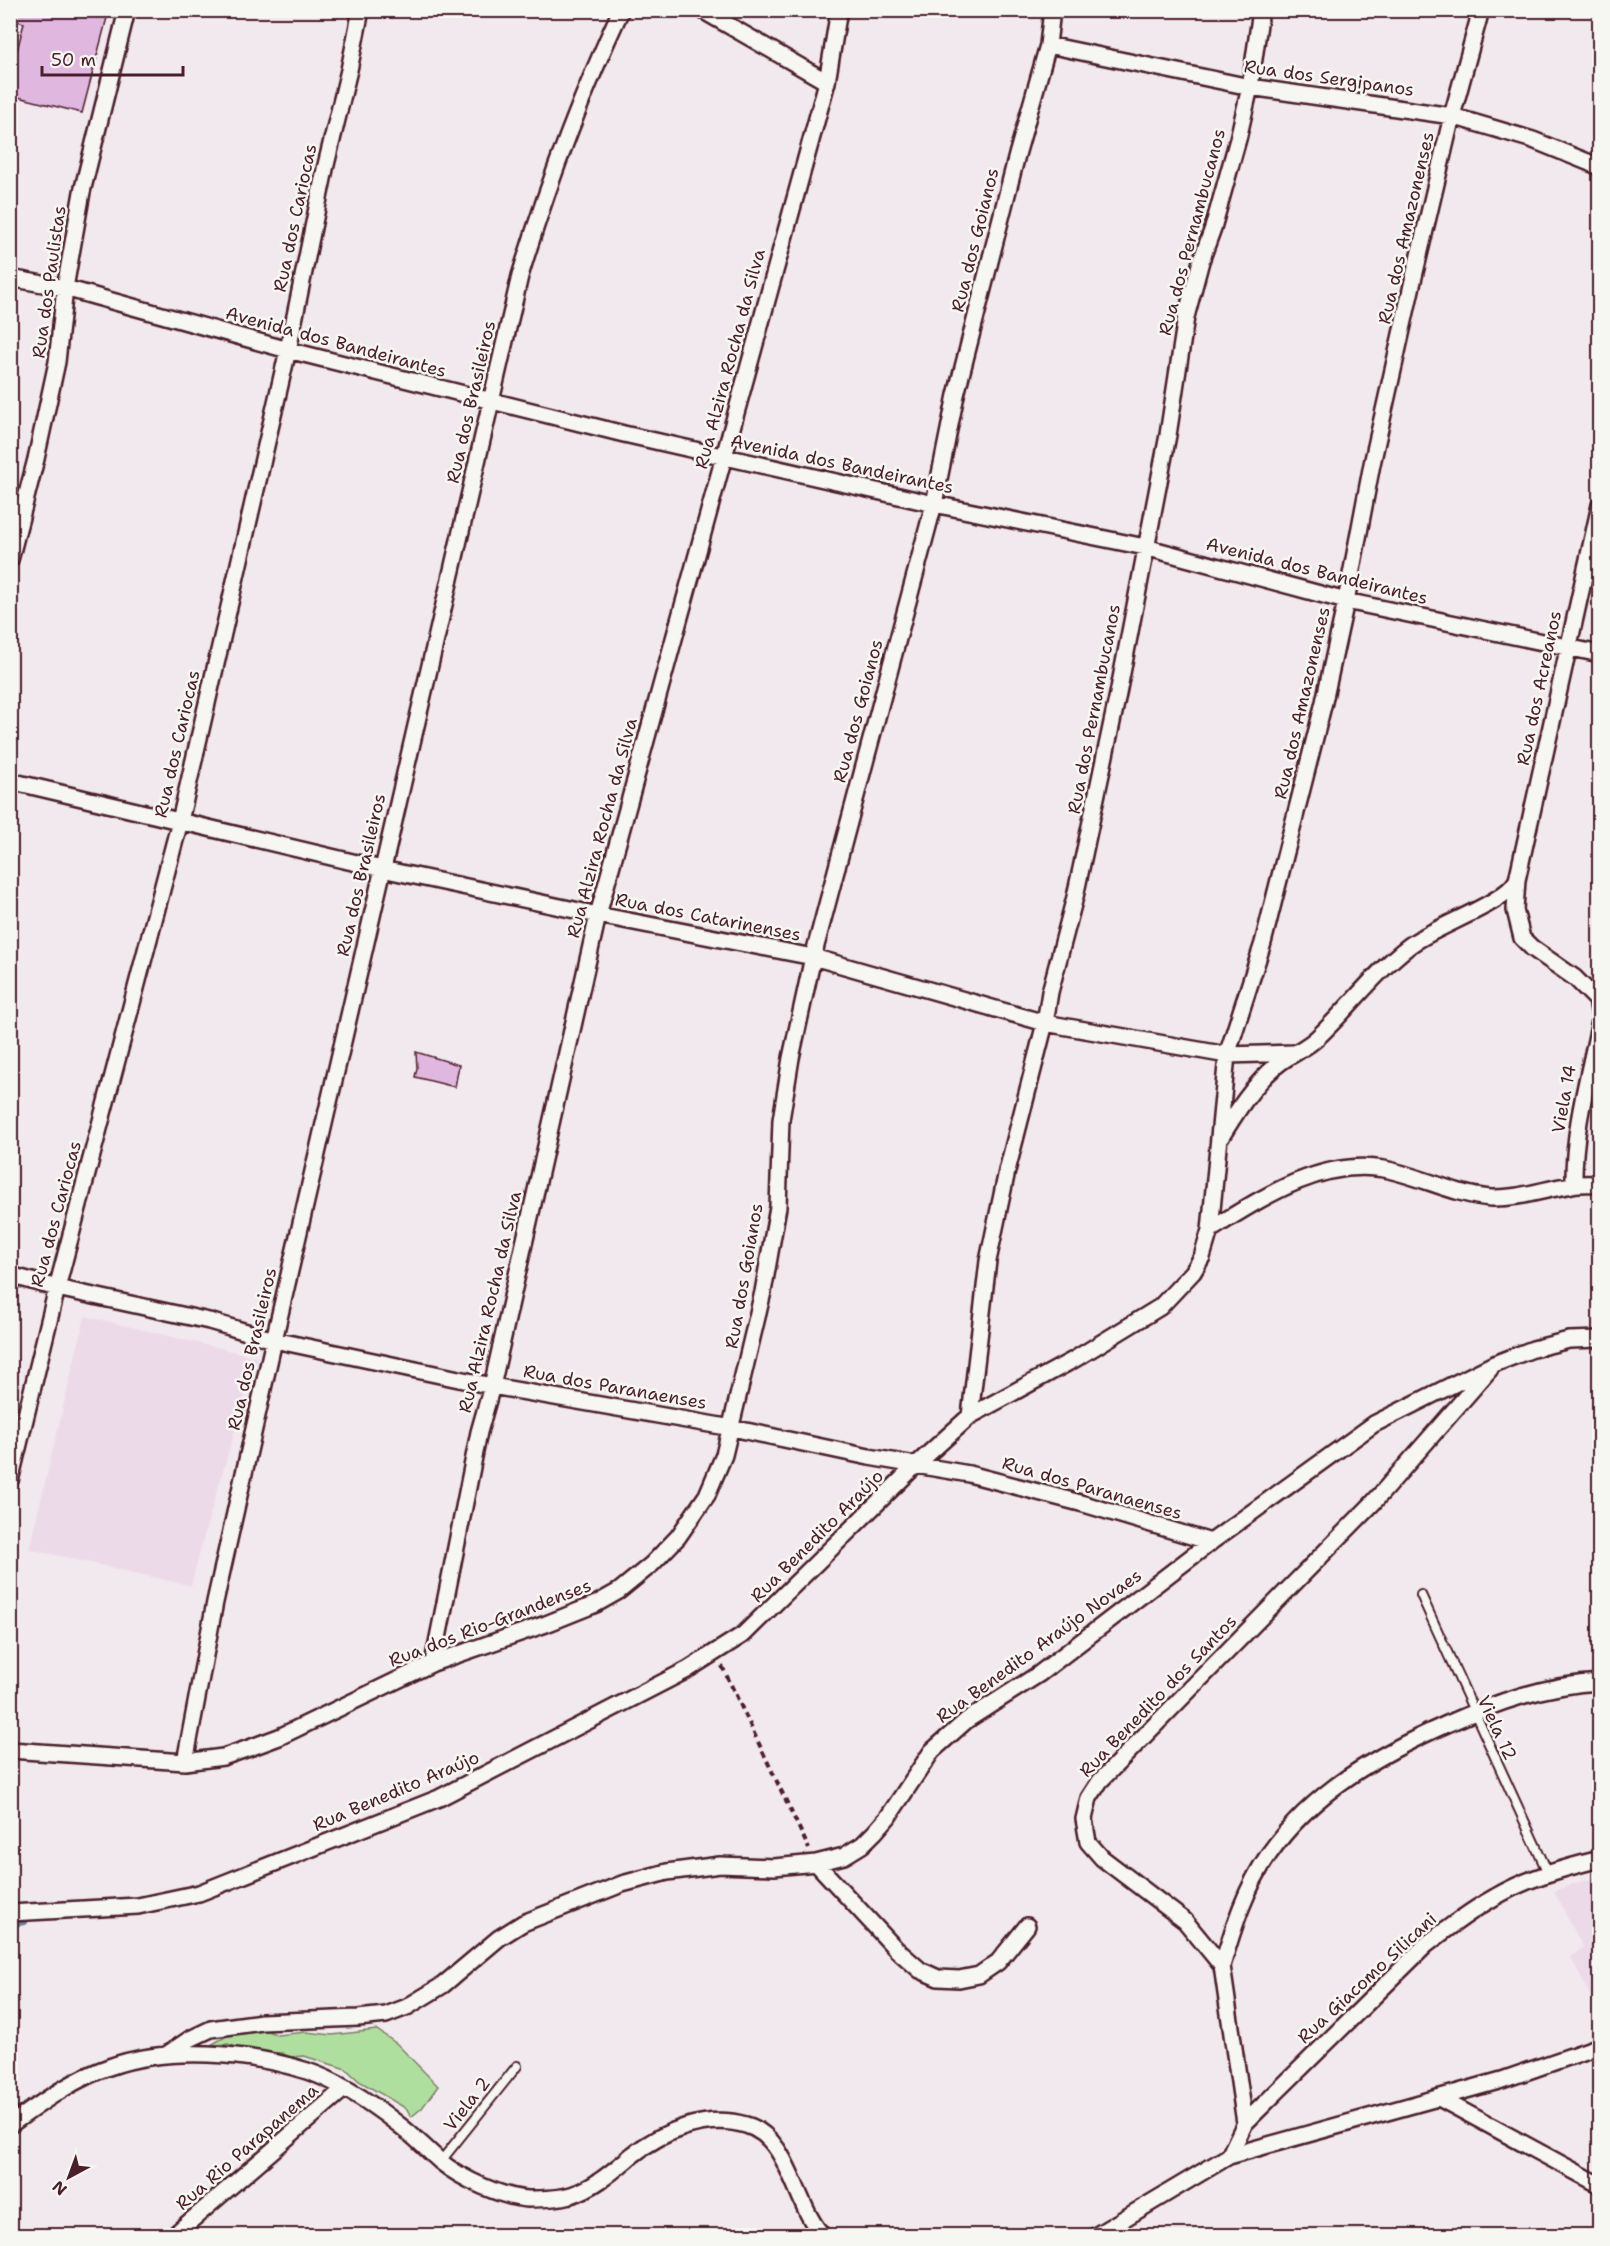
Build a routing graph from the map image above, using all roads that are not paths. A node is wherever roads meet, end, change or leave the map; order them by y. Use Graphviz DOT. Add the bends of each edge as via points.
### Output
graph roads {
  1 [pos="127,10"];
  2 [pos="361,10"];
  3 [pos="621,10"];
  4 [pos="702,10"];
  5 [pos="838,10"];
  6 [pos="1052,10"];
  7 [pos="1261,10"];
  8 [pos="1481,10"];
  9 [pos="1048,45"];
  10 [pos="827,82"];
  11 [pos="1250,87"];
  12 [pos="1452,116"];
  13 [pos="1599,167"];
  14 [pos="10,278"];
  15 [pos="65,288"];
  16 [pos="288,350"];
  17 [pos="492,403"];
  18 [pos="724,458"];
  19 [pos="934,504"];
  20 [pos="1599,506"];
  21 [pos="1145,547"];
  22 [pos="10,560"];
  23 [pos="1347,601"];
  24 [pos="1568,648"];
  25 [pos="1599,654"];
  26 [pos="10,781"];
  27 [pos="180,821"];
  28 [pos="382,869"];
  29 [pos="1517,880"];
  30 [pos="598,915"];
  31 [pos="813,957"];
  32 [pos="1599,1014"];
  33 [pos="1599,1021"];
  34 [pos="1045,1023"];
  35 [pos="1293,1053"];
  36 [pos="1227,1055"];
  37 [pos="1218,1141"];
  38 [pos="1574,1184"];
  39 [pos="1599,1184"];
  40 [pos="1210,1230"];
  41 [pos="10,1275"];
  42 [pos="57,1288"];
  43 [pos="1599,1338"];
  44 [pos="274,1340"];
  45 [pos="1494,1364"];
  46 [pos="492,1386"];
  47 [pos="970,1416"];
  48 [pos="732,1428"];
  49 [pos="916,1465"];
  50 [pos="10,1481"];
  51 [pos="1211,1542"];
  52 [pos="1421,1594"];
  53 [pos="433,1663"];
  54 [pos="1599,1682"];
  55 [pos="1473,1713"];
  56 [pos="10,1750"];
  57 [pos="185,1762"];
  58 [pos="1599,1859"];
  59 [pos="816,1863"];
  60 [pos="1548,1873"];
  61 [pos="10,1913"];
  62 [pos="1027,1926"];
  63 [pos="1222,1966"];
  64 [pos="1599,2046"];
  65 [pos="166,2055"];
  66 [pos="517,2066"];
  67 [pos="345,2088"];
  68 [pos="1440,2098"];
  69 [pos="1245,2123"];
  70 [pos="10,2125"];
  71 [pos="1229,2156"];
  72 [pos="441,2161"];
  73 [pos="1599,2185"];
  74 [pos="173,2235"];
  75 [pos="823,2235"];
  76 [pos="1095,2235"];
  1 -- 15 [label="street, Rua dos Paulistas" via="82,192"];
  2 -- 16 [label="street, Rua dos Cariocas"];
  3 -- 17 [label="street, Rua dos Brasileiros" via="588,80 546,195 520,276"];
  4 -- 10 [label="street"];
  5 -- 10 [label="street, Rua Alzira Rocha da Silva"];
  6 -- 9 [label="street, Rua dos Goianos"];
  7 -- 11 [label="street, Rua dos Pernambucanos"];
  8 -- 12 [label="street, Rua dos Amazonenses"];
  9 -- 11 [label="street, Rua dos Sergipanos"];
  9 -- 19 [label="street, Rua dos Goianos" via="956,395"];
  10 -- 18 [label="street, Rua Alzira Rocha da Silva"];
  11 -- 12 [label="street, Rua dos Sergipanos"];
  11 -- 21 [label="street, Rua dos Pernambucanos" via="1186,317"];
  12 -- 13 [label="street, Rua dos Sergipanos" via="1533,140"];
  12 -- 23 [label="street, Rua dos Amazonenses" via="1375,452"];
  14 -- 15 [label="street, Avenida dos Bandeirantes"];
  15 -- 16 [label="street, Avenida dos Bandeirantes"];
  15 -- 22 [label="street, Rua dos Paulistas" via="57,362"];
  16 -- 17 [label="street, Avenida dos Bandeirantes"];
  16 -- 27 [label="street, Rua dos Cariocas"];
  17 -- 18 [label="street, Avenida dos Bandeirantes"];
  17 -- 28 [label="street, Rua dos Brasileiros"];
  18 -- 19 [label="street, Avenida dos Bandeirantes"];
  18 -- 30 [label="street, Rua Alzira Rocha da Silva"];
  19 -- 21 [label="street, Avenida dos Bandeirantes"];
  19 -- 31 [label="street, Rua dos Goianos"];
  20 -- 24 [label="street, Rua dos Acreanos"];
  21 -- 23 [label="street, Avenida dos Bandeirantes"];
  21 -- 34 [label="street, Rua dos Pernambucanos" via="1098,795"];
  23 -- 24 [label="street, Avenida dos Bandeirantes"];
  23 -- 36 [label="street, Rua dos Amazonenses" via="1266,932"];
  24 -- 25 [label="street, Avenida dos Bandeirantes"];
  24 -- 29 [label="street, Rua dos Acreanos"];
  26 -- 27 [label="street, Rua dos Catarinenses"];
  27 -- 28 [label="street, Rua dos Catarinenses"];
  27 -- 42 [label="street, Rua dos Cariocas"];
  28 -- 30 [label="street, Rua dos Catarinenses"];
  28 -- 44 [label="street, Rua dos Brasileiros"];
  29 -- 32 [label="street" via="1515,909 1522,938 1575,978 1597,1000"];
  29 -- 35 [label="street" via="1500,897 1410,945 1317,1038"];
  30 -- 31 [label="street, Rua dos Catarinenses"];
  30 -- 46 [label="street, Rua Alzira Rocha da Silva"];
  31 -- 34 [label="street, Rua dos Catarinenses"];
  31 -- 48 [label="street, Rua dos Goianos" via="781,1120 774,1234"];
  33 -- 38 [label="street, Viela 14" via="1580,1109"];
  34 -- 36 [label="street, Rua dos Catarinenses"];
  34 -- 47 [label="street, Rua dos Pernambucanos" via="988,1261"];
  35 -- 36 [label="street, Rua dos Catarinenses"];
  35 -- 37 [label="street" via="1249,1093"];
  36 -- 37 [label="street, Rua dos Amazonenses"];
  37 -- 40 [label="street, Rua dos Amazonenses"];
  38 -- 39 [label="street"];
  38 -- 40 [label="street" via="1519,1197 1489,1198 1383,1169 1354,1167 1298,1181"];
  40 -- 47 [label="street, Rua Benedito Araújo" via="1193,1272 1160,1307"];
  41 -- 42 [label="street, Rua dos Paranaenses"];
  42 -- 44 [label="street, Rua dos Paranaenses" via="209,1321"];
  42 -- 50 [label="street, Rua dos Cariocas"];
  43 -- 45 [label="street, Rua Benedito Araújo Novaes" via="1551,1344"];
  44 -- 46 [label="street, Rua dos Paranaenses"];
  44 -- 57 [label="street, Rua dos Brasileiros" via="215,1602"];
  45 -- 51 [label="street, Rua Benedito Araújo Novaes" via="1374,1424"];
  45 -- 63 [label="street, Rua Benedito dos Santos" via="1373,1503 1100,1781 1089,1798 1084,1819 1088,1842 1102,1858 1185,1922"];
  46 -- 48 [label="street, Rua dos Paranaenses"];
  46 -- 53 [label="street, Rua Alzira Rocha da Silva" via="479,1432"];
  47 -- 49 [label="street, Rua Benedito Araújo"];
  48 -- 49 [label="street, Rua dos Paranaenses"];
  48 -- 53 [label="street, Rua dos Rio-Grandenses" via="697,1512 652,1564 619,1591 546,1624"];
  49 -- 51 [label="street, Rua dos Paranaenses" via="1008,1484"];
  49 -- 61 [label="street, Rua Benedito Araújo" via="744,1634 687,1670 439,1798 199,1893 138,1906"];
  51 -- 59 [label="street, Rua Benedito Araújo Novaes" via="1039,1674 967,1720 932,1751 888,1817 869,1838 843,1856"];
  52 -- 55 [label="lane, Viela 12"];
  53 -- 57 [label="street, Rua dos Rio-Grandenses" via="279,1737 223,1757"];
  54 -- 55 [label="street" via="1528,1692"];
  55 -- 60 [label="lane, Viela 12"];
  55 -- 63 [label="street" via="1381,1756 1322,1796 1293,1824 1269,1854 1242,1901"];
  56 -- 57 [label="street, Rua dos Rio-Grandenses"];
  58 -- 60 [label="street, Rua Giacomo Silicani"];
  59 -- 62 [label="street" via="896,1949 920,1970 938,1978 979,1975 998,1962"];
  59 -- 65 [label="street, Rua Benedito Araújo Novaes" via="774,1867 720,1865 667,1872 622,1884 523,1923 491,1944 443,1985 407,2007 358,2018 220,2028 190,2039"];
  60 -- 69 [label="street, Rua Giacomo Silicani" via="1496,1895 1426,1945"];
  63 -- 69 [label="street"];
  64 -- 68 [label="street"];
  65 -- 67 [label="street" via="267,2060 308,2071"];
  65 -- 70 [label="street, Rua Benedito Araújo Novaes" via="106,2068"];
  66 -- 72 [label="lane, Viela 2"];
  67 -- 72 [label="street" via="398,2124"];
  67 -- 74 [label="street, Rua Rio Parapanema"];
  68 -- 71 [label="street"];
  68 -- 73 [label="street"];
  69 -- 71 [label="street, Rua Giacomo Silicani"];
  71 -- 76 [label="street"];
  72 -- 75 [label="street" via="498,2192 526,2199 555,2198 573,2194 608,2175 654,2140 681,2128 719,2120 748,2125 766,2134 779,2151 810,2218"];
}
